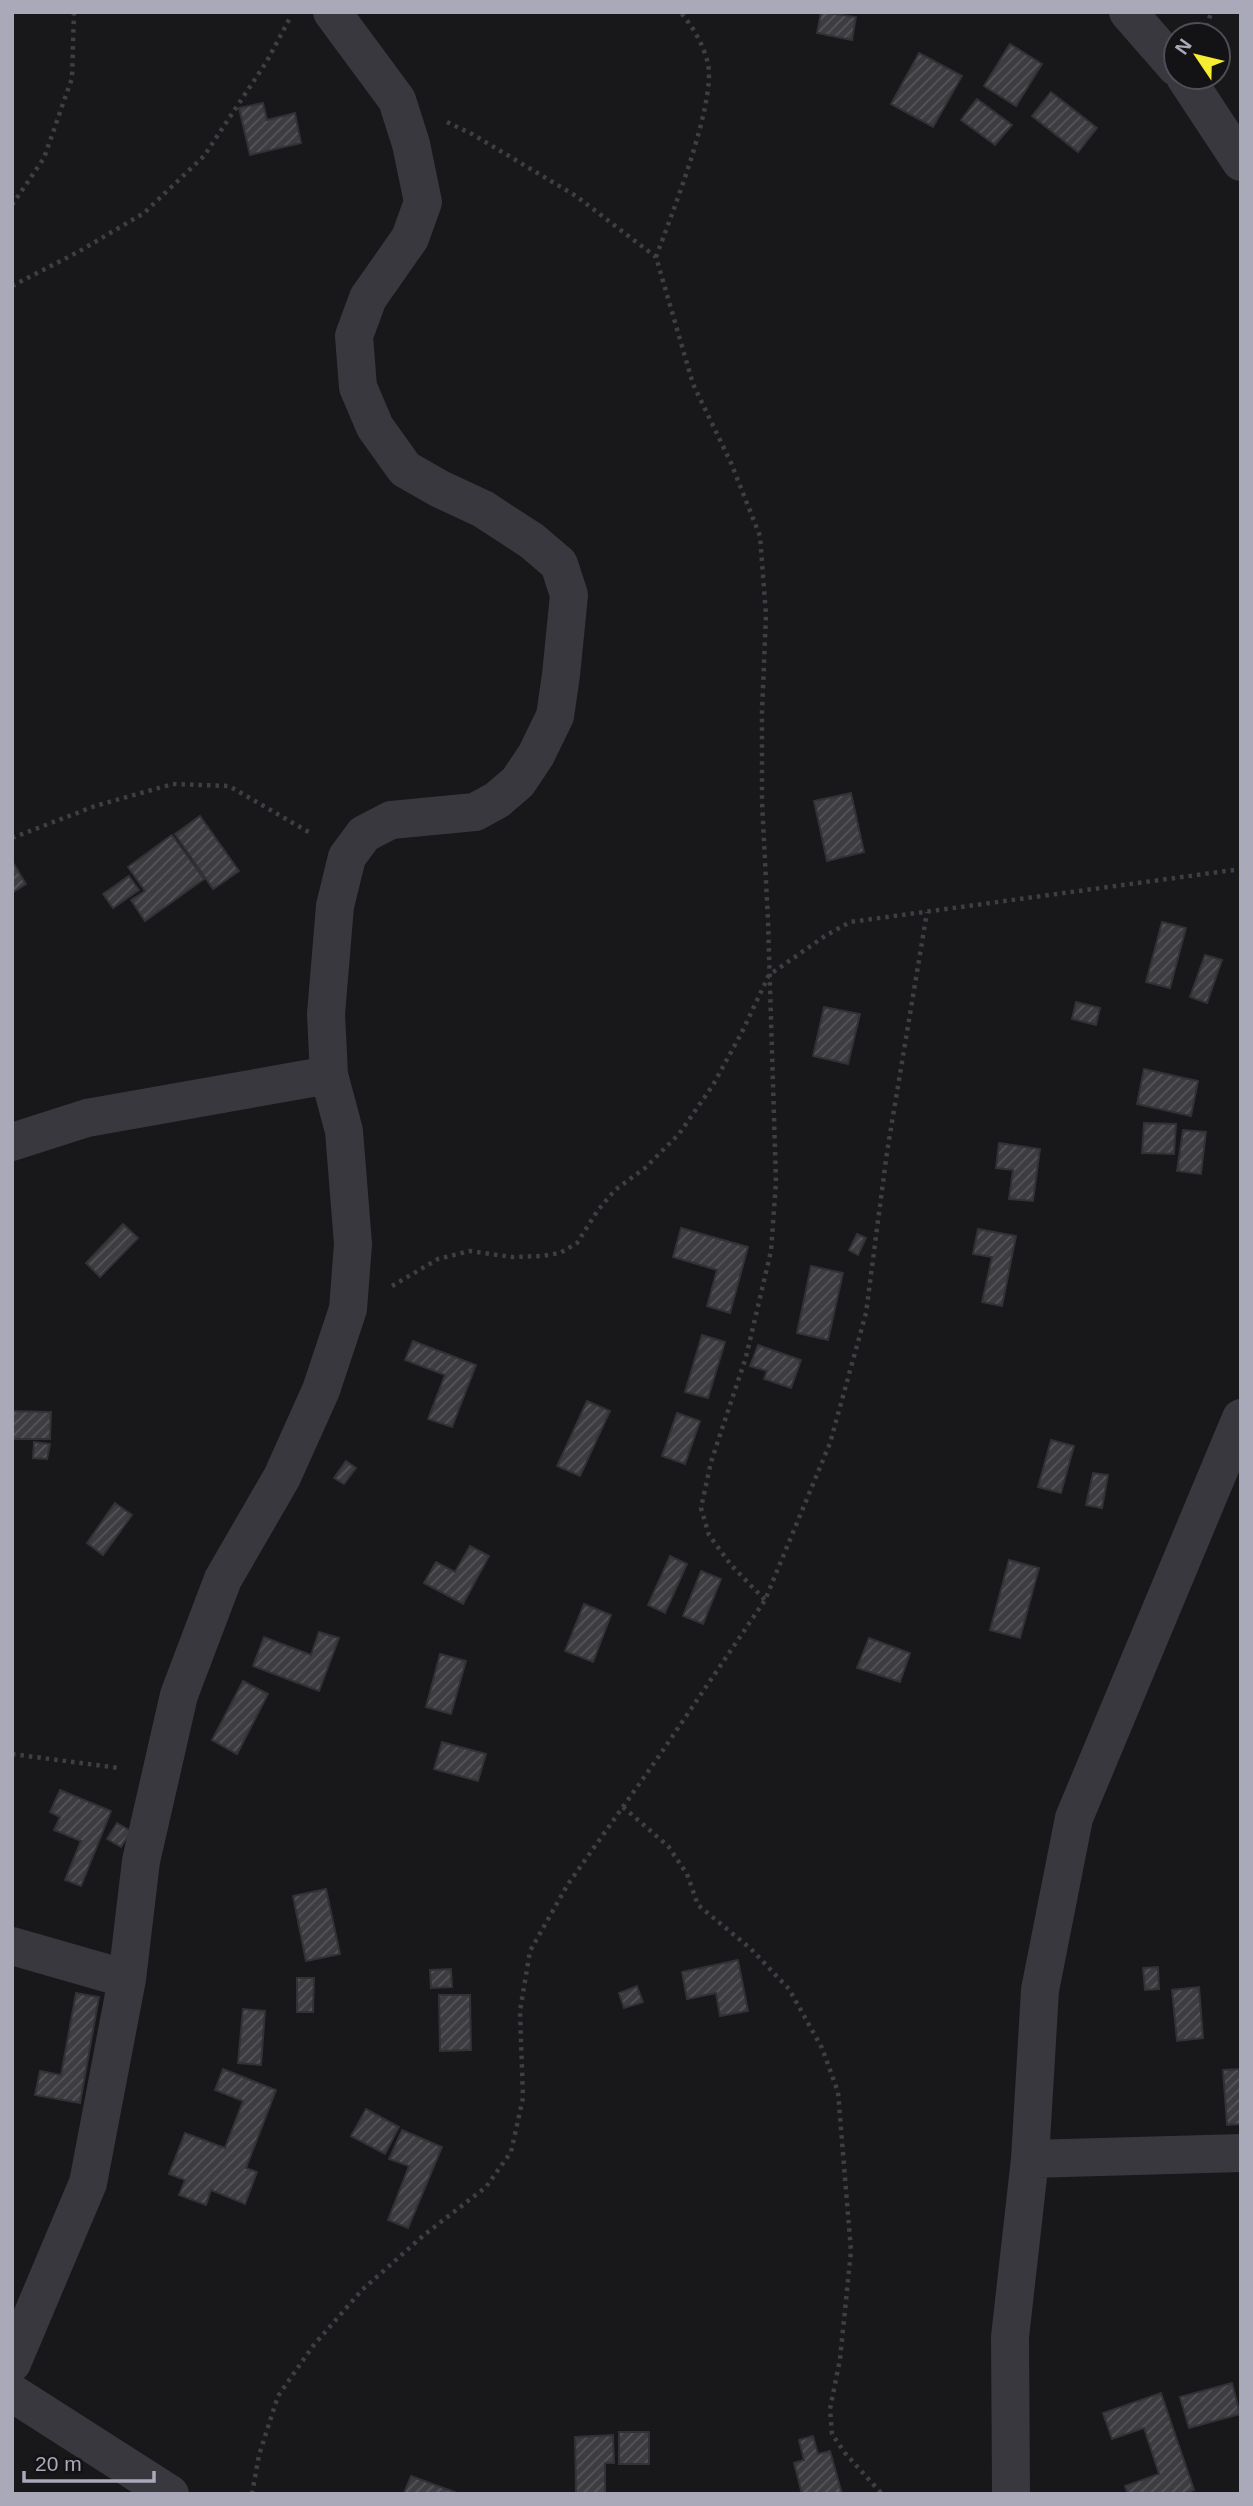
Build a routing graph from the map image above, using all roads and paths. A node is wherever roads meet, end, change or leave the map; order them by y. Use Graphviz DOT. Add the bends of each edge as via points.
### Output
graph roads {
  1 [pos="74,12"];
  2 [pos="293,12"];
  3 [pos="332,12"];
  4 [pos="680,12"];
  5 [pos="1128,12"];
  6 [pos="1162,50"];
  7 [pos="1197,91"];
  8 [pos="397,100"];
  9 [pos="1230,128"];
  10 [pos="1241,162"];
  11 [pos="12,205"];
  12 [pos="656,257"];
  13 [pos="12,286"];
  14 [pos="12,838"];
  15 [pos="347,857"];
  16 [pos="1241,869"];
  17 [pos="927,912"];
  18 [pos="769,975"];
  19 [pos="329,1075"];
  20 [pos="12,1142"];
  21 [pos="348,1309"];
  22 [pos="1241,1418"];
  23 [pos="1232,1457"];
  24 [pos="765,1600"];
  25 [pos="12,1754"];
  26 [pos="161,1773"];
  27 [pos="623,1807"];
  28 [pos="12,1946"];
  29 [pos="127,1979"];
  30 [pos="1241,2153"];
  31 [pos="1030,2159"];
  32 [pos="12,2363"];
  33 [pos="12,2393"];
  34 [pos="170,2494"];
  35 [pos="252,2494"];
  36 [pos="883,2494"];
  37 [pos="1011,2494"];
  1 -- 11 [label="path" via="72,78 44,158"];
  2 -- 13 [label="path" via="267,61 204,156 144,213"];
  3 -- 8 [label="street"];
  4 -- 12 [label="path" via="692,25 708,65 706,103"];
  5 -- 6 [label="street"];
  7 -- 9 [label="street"];
  8 -- 12 [label="path" via="472,134 576,196"];
  8 -- 15 [label="street" via="423,202 410,239 368,298 354,336 358,387 375,427 405,469 483,509 532,541 559,564 569,595 555,716 518,782 475,812 391,820 364,834"];
  9 -- 10 [label="street"];
  12 -- 18 [label="path" via="693,384 760,536 766,615 762,801"];
  14 -- 15 [label="path" via="95,806 173,784 229,786"];
  15 -- 19 [label="street" via="335,906 327,1000"];
  16 -- 17 [label="path"];
  17 -- 18 [label="path" via="850,922"];
  17 -- 24 [label="path" via="866,1312 830,1443"];
  18 -- 21 [label="path" via="713,1085 679,1134 615,1190 577,1243 542,1256 470,1251 438,1259"];
  18 -- 24 [label="path" via="776,1182 771,1251 746,1357 711,1462 701,1508 709,1535"];
  19 -- 20 [label="street" via="87,1118"];
  19 -- 21 [label="street" via="344,1131 353,1244"];
  21 -- 26 [label="street" via="321,1390 282,1477 223,1579 179,1695"];
  22 -- 23 [label="street"];
  23 -- 31 [label="street" via="1074,1818 1041,1990"];
  24 -- 27 [label="path"];
  25 -- 26 [label="path"];
  26 -- 29 [label="street" via="141,1861"];
  27 -- 35 [label="path" via="568,1884 530,1951 520,2011 523,2098 511,2152 486,2188 362,2290 313,2346 278,2396"];
  27 -- 36 [label="path" via="668,1846 687,1874 698,1905 751,1949 789,1989 822,2048 838,2092 851,2251 830,2409 832,2434"];
  28 -- 29 [label="street"];
  29 -- 32 [label="street" via="88,2183"];
  30 -- 31 [label="street"];
  31 -- 37 [label="street" via="1010,2337"];
  33 -- 34 [label="street"];
}
